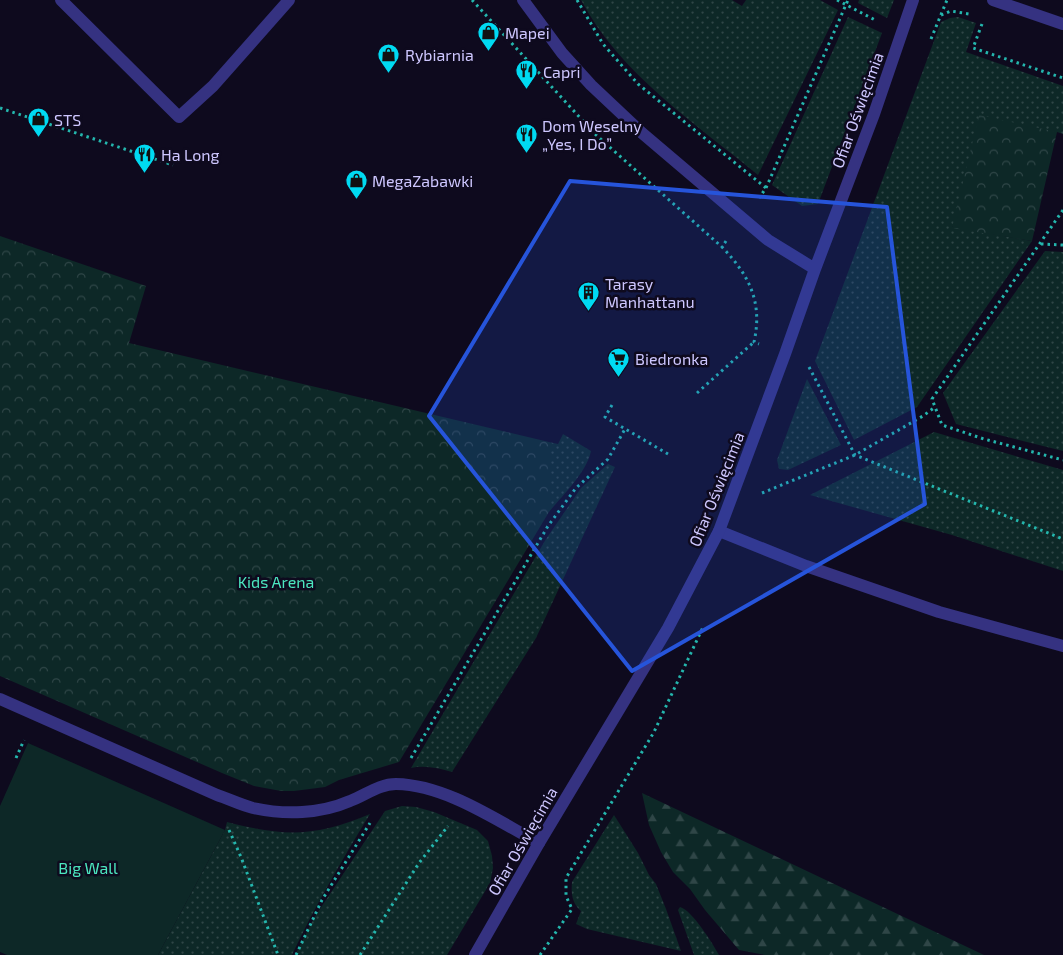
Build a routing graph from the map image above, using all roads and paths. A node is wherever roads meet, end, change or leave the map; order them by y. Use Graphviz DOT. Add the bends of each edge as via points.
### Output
graph roads {
  1 [pos="61,0"];
  2 [pos="289,0"];
  3 [pos="523,0"];
  4 [pos="837,0"];
  5 [pos="848,0"];
  6 [pos="913,0"];
  7 [pos="993,0"];
  8 [pos="846,5"];
  9 [pos="941,15"];
  10 [pos="971,15"];
  11 [pos="984,19"];
  12 [pos="1063,24"];
  13 [pos="902,34"];
  14 [pos="1063,78"];
  15 [pos="0,108"];
  16 [pos="173,165"];
  17 [pos="766,188"];
  18 [pos="1063,210"];
  19 [pos="1040,244"];
  20 [pos="1063,245"];
  21 [pos="815,269"];
  22 [pos="754,342"];
  23 [pos="806,361"];
  24 [pos="697,393"];
  25 [pos="612,404"];
  26 [pos="935,407"];
  27 [pos="625,429"];
  28 [pos="668,454"];
  29 [pos="855,455"];
  30 [pos="1063,460"];
  31 [pos="759,494"];
  32 [pos="719,531"];
  33 [pos="1063,539"];
  34 [pos="1063,646"];
  35 [pos="0,700"];
  36 [pos="395,784"];
  37 [pos="453,820"];
  38 [pos="226,825"];
  39 [pos="539,844"];
  40 [pos="278,955"];
  41 [pos="296,955"];
  42 [pos="360,955"];
  43 [pos="475,955"];
  1 -- 2 [label="street" via="179,117 213,86"];
  3 -- 21 [label="street" via="562,53 642,133 768,240"];
  4 -- 8 [label="path"];
  5 -- 8 [label="path"];
  6 -- 13 [label="street, Ofiar Oświęcimia"];
  7 -- 12 [label="street"];
  8 -- 13 [label="path"];
  8 -- 17 [label="path"];
  9 -- 10 [label="path" via="951,11"];
  11 -- 14 [label="path" via="973,48"];
  13 -- 21 [label="street, Ofiar Oświęcimia"];
  15 -- 16 [label="path"];
  18 -- 19 [label="path"];
  19 -- 20 [label="path"];
  19 -- 26 [label="path" via="932,399"];
  21 -- 32 [label="street, Ofiar Oświęcimia"];
  22 -- 24 [label="path"];
  23 -- 29 [label="path"];
  25 -- 27 [label="path" via="604,417"];
  26 -- 29 [label="path"];
  26 -- 30 [label="path" via="942,425"];
  27 -- 28 [label="path"];
  27 -- 36 [label="path" via="608,459 576,488 548,526"];
  29 -- 31 [label="path"];
  29 -- 33 [label="path"];
  32 -- 34 [label="street" via="806,566 939,612"];
  32 -- 39 [label="street, Ofiar Oświęcimia" via="668,628"];
  35 -- 36 [label="street" via="253,808 289,812 320,810 350,801 377,787"];
  36 -- 39 [label="street" via="427,787 474,808"];
  36 -- 41 [label="path" via="322,900"];
  37 -- 42 [label="path" via="419,863"];
  38 -- 40 [label="path"];
  39 -- 43 [label="street, Ofiar Oświęcimia"];
}
